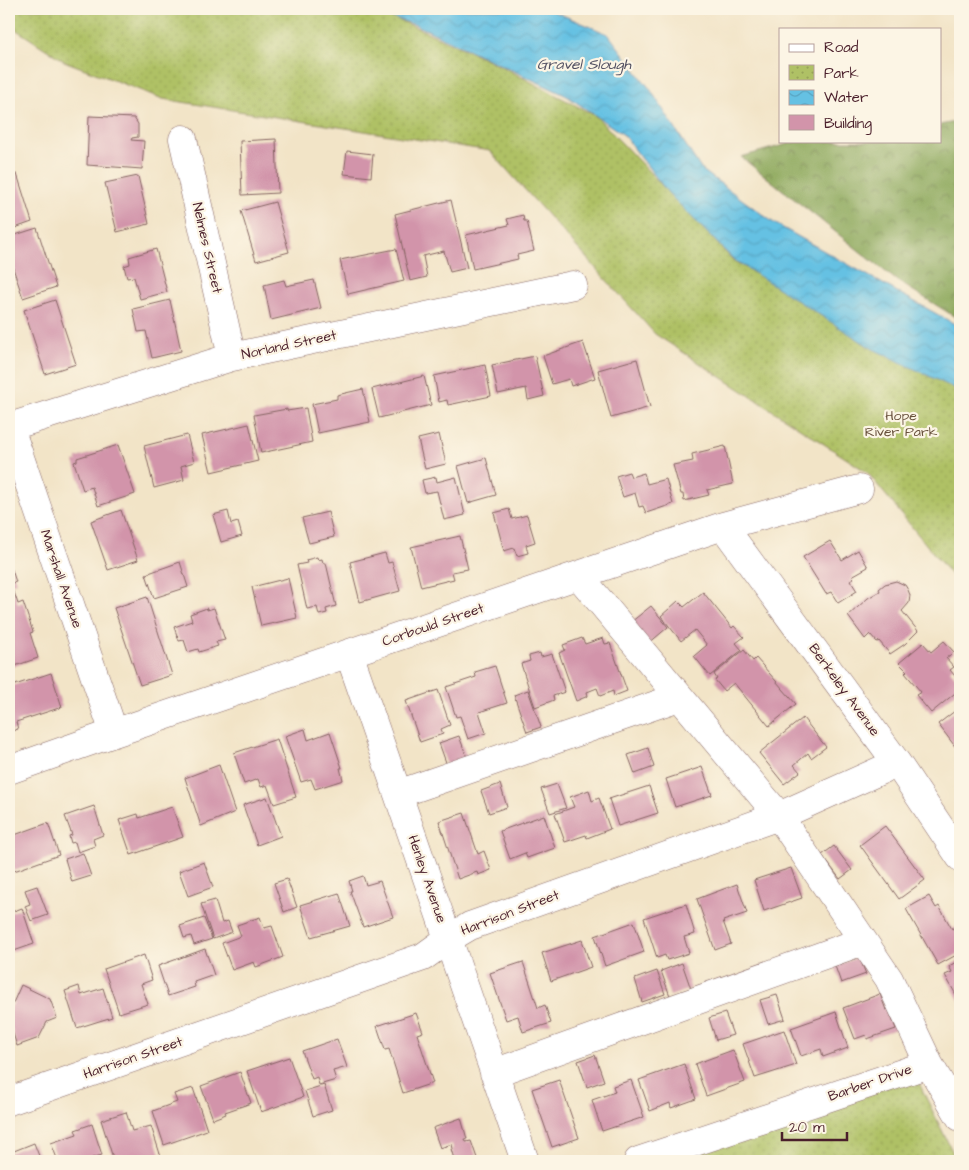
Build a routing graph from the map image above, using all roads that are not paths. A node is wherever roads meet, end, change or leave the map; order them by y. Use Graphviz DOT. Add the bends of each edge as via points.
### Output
graph roads {
  1 [pos="183,138"];
  2 [pos="573,285"];
  3 [pos="232,357"];
  4 [pos="9,426"];
  5 [pos="859,489"];
  6 [pos="723,526"];
  7 [pos="579,576"];
  8 [pos="349,653"];
  9 [pos="679,697"];
  10 [pos="114,733"];
  11 [pos="897,762"];
  12 [pos="9,770"];
  13 [pos="398,794"];
  14 [pos="779,816"];
  15 [pos="960,857"];
  16 [pos="448,939"];
  17 [pos="863,941"];
  18 [pos="928,1064"];
  19 [pos="494,1073"];
  20 [pos="9,1101"];
  21 [pos="960,1117"];
  22 [pos="525,1161"];
  23 [pos="638,1161"];
  1 -- 3 [label="street, Nelmes Street"];
  2 -- 3 [label="street, Norland Street"];
  3 -- 4 [label="street, Norland Street"];
  4 -- 10 [label="street, Marshall Avenue"];
  5 -- 6 [label="street, Corbould Street"];
  6 -- 7 [label="street, Corbould Street"];
  6 -- 11 [label="street, Berkeley Avenue"];
  7 -- 8 [label="street, Corbould Street"];
  7 -- 9 [label="street"];
  8 -- 10 [label="street, Corbould Street"];
  8 -- 13 [label="street, Henley Avenue"];
  9 -- 13 [label="street"];
  9 -- 14 [label="street"];
  10 -- 12 [label="street, Corbould Street"];
  11 -- 14 [label="street, Harrison Street"];
  11 -- 15 [label="street, Berkeley Avenue"];
  13 -- 16 [label="street, Henley Avenue"];
  14 -- 16 [label="street, Harrison Street" via="470,926"];
  14 -- 17 [label="street"];
  16 -- 19 [label="street, Henley Avenue"];
  16 -- 20 [label="street, Harrison Street" via="423,956"];
  17 -- 18 [label="street" via="889,979"];
  17 -- 19 [label="street"];
  18 -- 21 [label="street, Barber Drive"];
  18 -- 23 [label="street, Barber Drive"];
  19 -- 22 [label="street, Henley Avenue"];
}
